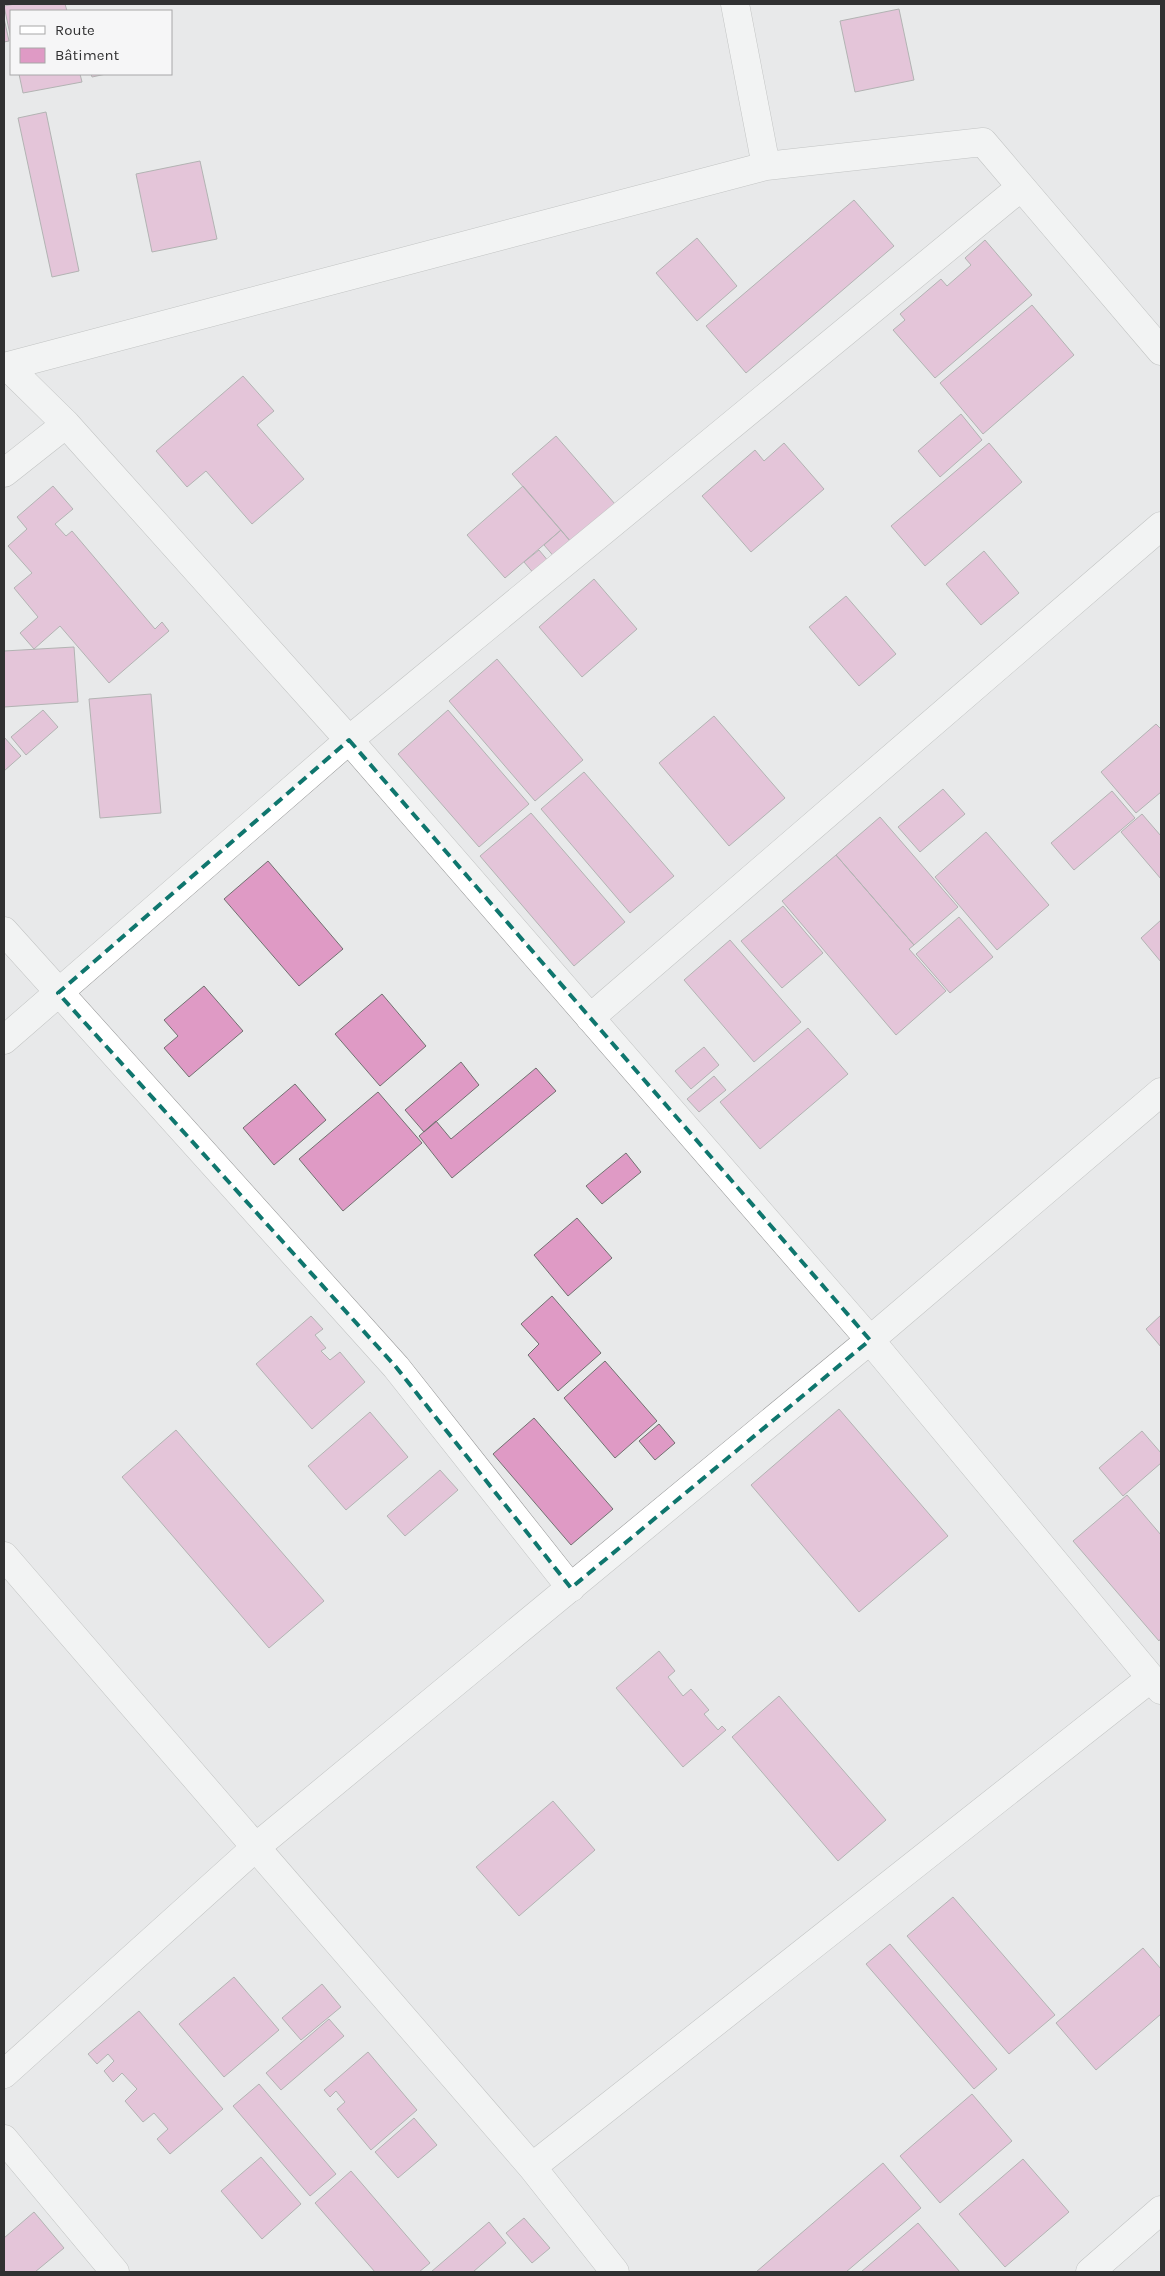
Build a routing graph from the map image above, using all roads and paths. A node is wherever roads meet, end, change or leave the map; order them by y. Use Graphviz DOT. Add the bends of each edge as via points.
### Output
graph roads {
  1 [pos="735,4"];
  2 [pos="766,166"];
  3 [pos="1021,187"];
  4 [pos="1161,351"];
  5 [pos="5,366"];
  6 [pos="66,424"];
  7 [pos="4,473"];
  8 [pos="1161,526"];
  9 [pos="348,740"];
  10 [pos="4,931"];
  11 [pos="58,993"];
  12 [pos="590,1018"];
  13 [pos="4,1040"];
  14 [pos="1161,1092"];
  15 [pos="870,1340"];
  16 [pos="4,1556"];
  17 [pos="571,1588"];
  18 [pos="1156,1684"];
  19 [pos="256,1847"];
  20 [pos="4,2074"];
  21 [pos="4,2139"];
  22 [pos="532,2167"];
  23 [pos="1161,2210"];
  24 [pos="115,2272"];
  25 [pos="615,2272"];
  26 [pos="1090,2272"];
  1 -- 2 [label="street"];
  2 -- 3 [label="street" via="983,142"];
  2 -- 5 [label="street"];
  3 -- 4 [label="street"];
  3 -- 9 [label="street"];
  5 -- 6 [label="street"];
  6 -- 7 [label="street"];
  6 -- 9 [label="street"];
  8 -- 12 [label="street"];
  9 -- 11 [label="street"];
  9 -- 12 [label="street"];
  10 -- 11 [label="street"];
  11 -- 13 [label="street"];
  11 -- 17 [label="street" via="396,1367"];
  12 -- 15 [label="street"];
  14 -- 15 [label="street"];
  15 -- 17 [label="street"];
  15 -- 18 [label="street"];
  16 -- 19 [label="street"];
  17 -- 19 [label="street"];
  18 -- 22 [label="street"];
  19 -- 20 [label="street"];
  19 -- 22 [label="street"];
  21 -- 24 [label="street"];
  22 -- 25 [label="street"];
  23 -- 26 [label="street"];
}
